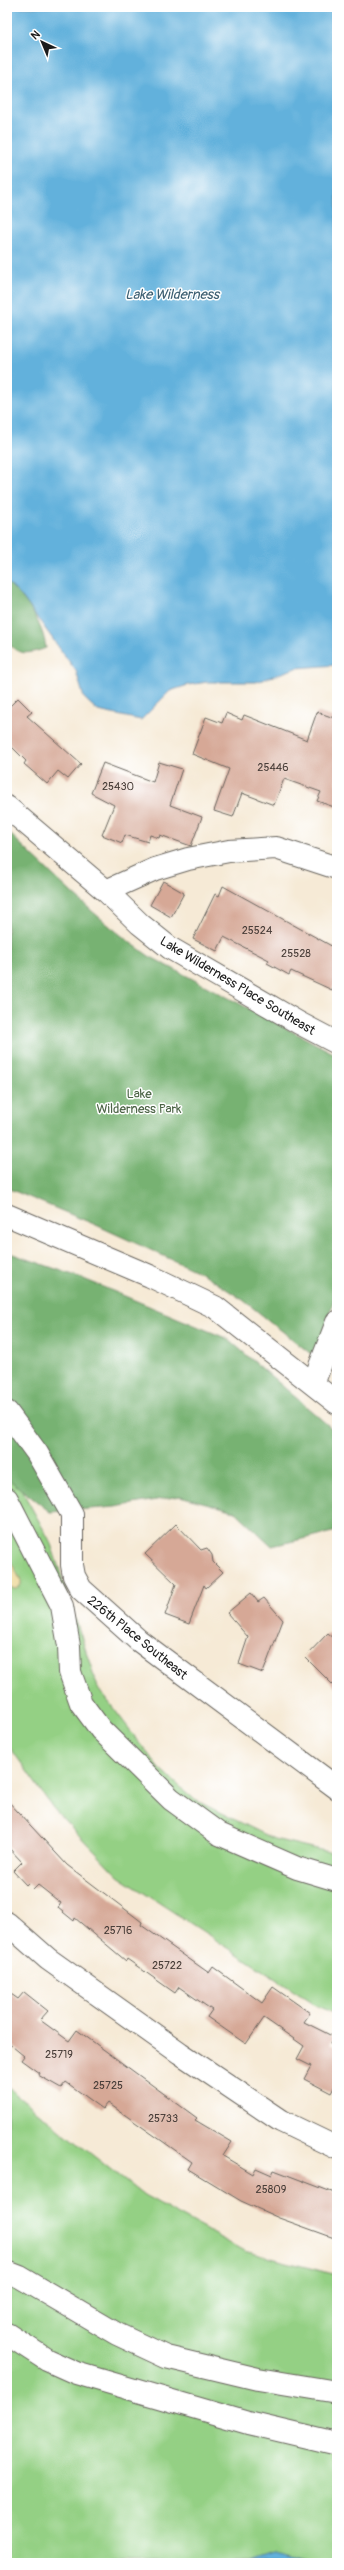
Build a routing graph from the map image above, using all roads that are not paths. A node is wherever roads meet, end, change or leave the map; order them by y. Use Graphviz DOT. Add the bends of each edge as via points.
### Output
graph roads {
  1 [pos="7,807"];
  2 [pos="337,868"];
  3 [pos="106,891"];
  4 [pos="337,1043"];
  5 [pos="7,1215"];
  6 [pos="337,1322"];
  7 [pos="313,1384"];
  8 [pos="337,1403"];
  9 [pos="7,1412"];
  10 [pos="7,1499"];
  11 [pos="337,1788"];
  12 [pos="337,1880"];
  13 [pos="7,1923"];
  14 [pos="337,2148"];
  15 [pos="7,2272"];
  16 [pos="7,2334"];
  17 [pos="337,2392"];
  18 [pos="337,2444"];
  1 -- 3 [label="street, Lake Wilderness Place Southeast"];
  2 -- 3 [label="street" via="276,848 229,851 155,869"];
  3 -- 4 [label="street, Lake Wilderness Place Southeast" via="140,924 170,948"];
  5 -- 7 [label="street" via="150,1276 215,1307"];
  6 -- 7 [label="street"];
  7 -- 8 [label="street"];
  9 -- 11 [label="street, 226th Place Southeast" via="37,1454 72,1514 72,1565 81,1589 138,1640"];
  10 -- 12 [label="street" via="62,1606 69,1646 70,1672 81,1703 101,1730 171,1799 219,1834 297,1868"];
  13 -- 14 [label="street" via="48,1959 187,2057 281,2121"];
  15 -- 17 [label="street" via="20,2277 117,2334 166,2357 258,2378"];
  16 -- 18 [label="street" via="47,2360 76,2373 248,2423"];
}
